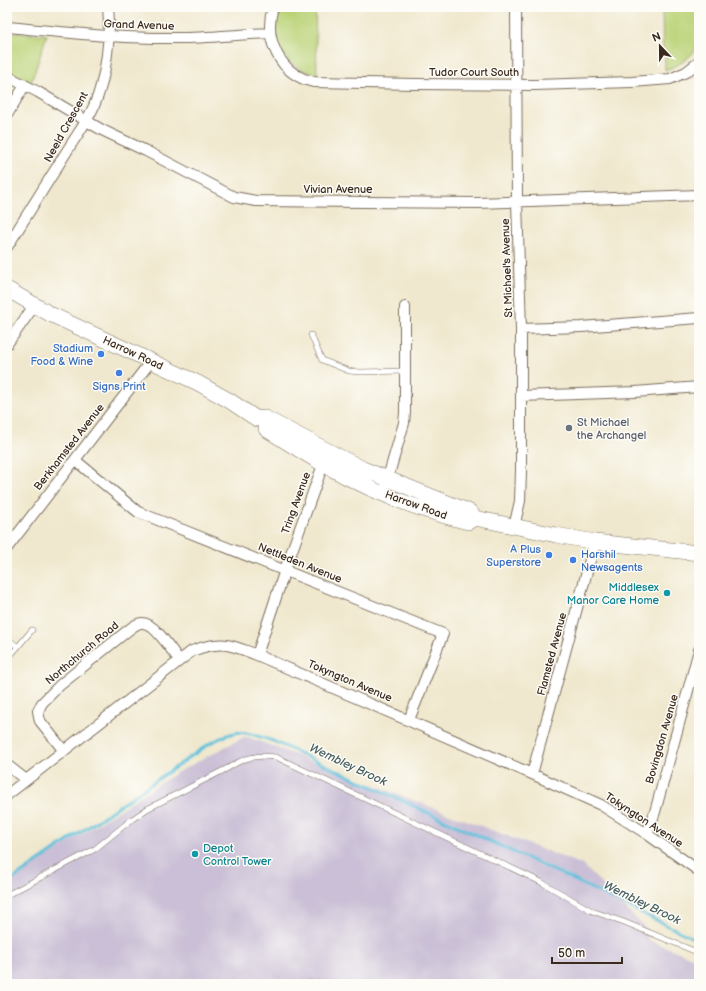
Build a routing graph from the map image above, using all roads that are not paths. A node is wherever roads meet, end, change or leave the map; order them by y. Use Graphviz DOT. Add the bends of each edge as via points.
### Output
graph roads {
  1 [pos="108,7"];
  2 [pos="273,7"];
  3 [pos="516,7"];
  4 [pos="7,27"];
  5 [pos="270,33"];
  6 [pos="109,36"];
  7 [pos="699,62"];
  8 [pos="7,76"];
  9 [pos="517,84"];
  10 [pos="25,85"];
  11 [pos="7,115"];
  12 [pos="86,120"];
  13 [pos="699,195"];
  14 [pos="517,202"];
  15 [pos="7,247"];
  16 [pos="7,289"];
  17 [pos="34,306"];
  18 [pos="405,306"];
  19 [pos="699,318"];
  20 [pos="522,329"];
  21 [pos="311,334"];
  22 [pos="7,344"];
  23 [pos="151,362"];
  24 [pos="405,371"];
  25 [pos="699,387"];
  26 [pos="521,396"];
  27 [pos="327,458"];
  28 [pos="75,460"];
  29 [pos="385,486"];
  30 [pos="514,527"];
  31 [pos="595,542"];
  32 [pos="7,548"];
  33 [pos="699,553"];
  34 [pos="285,570"];
  35 [pos="32,630"];
  36 [pos="7,638"];
  37 [pos="18,647"];
  38 [pos="699,650"];
  39 [pos="257,655"];
  40 [pos="10,656"];
  41 [pos="179,660"];
  42 [pos="696,680"];
  43 [pos="409,720"];
  44 [pos="64,751"];
  45 [pos="7,765"];
  46 [pos="532,774"];
  47 [pos="26,780"];
  48 [pos="7,795"];
  49 [pos="647,834"];
  50 [pos="699,871"];
  51 [pos="7,895"];
  52 [pos="699,953"];
  1 -- 6 [label="street, Neeld Crescent"];
  2 -- 5 [label="street"];
  3 -- 9 [label="street, St Michael's Avenue"];
  4 -- 6 [label="street, Grand Avenue"];
  5 -- 6 [label="street, Grand Avenue" via="179,38"];
  5 -- 9 [label="street, Tudor Court South" via="279,58 305,80 330,83"];
  6 -- 12 [label="street, Neeld Crescent" via="103,77 94,106"];
  7 -- 9 [label="street, Tudor Court South" via="686,72 670,79"];
  8 -- 10 [label="street, Vivian Avenue"];
  9 -- 14 [label="street, St Michael's Avenue"];
  10 -- 11 [label="street"];
  10 -- 12 [label="street, Vivian Avenue"];
  12 -- 14 [label="street, Vivian Avenue" via="234,197 256,201"];
  12 -- 15 [label="street, Neeld Crescent"];
  13 -- 14 [label="street, Vivian Avenue"];
  14 -- 20 [label="street, St Michael's Avenue"];
  16 -- 17 [label="main road, Harrow Road"];
  17 -- 22 [label="street"];
  17 -- 23 [label="main road, Harrow Road"];
  18 -- 24 [label="street"];
  19 -- 20 [label="street"];
  20 -- 26 [label="street, St Michael's Avenue"];
  21 -- 24 [label="lane" via="322,360 360,372"];
  23 -- 27 [label="main road, Harrow Road" via="198,383 257,418 258,424"];
  23 -- 28 [label="street, Berkhamsted Avenue"];
  24 -- 29 [label="street" via="406,413"];
  25 -- 26 [label="street"];
  26 -- 30 [label="street, St Michael's Avenue" via="520,501"];
  27 -- 29 [label="main road, Harrow Road"];
  27 -- 34 [label="street, Tring Avenue"];
  28 -- 32 [label="street, Berkhamsted Avenue"];
  28 -- 34 [label="street, Nettleden Avenue" via="138,512"];
  29 -- 30 [label="main road, Harrow Road" via="440,515 468,522 475,518"];
  30 -- 31 [label="main road, Harrow Road"];
  31 -- 33 [label="main road, Harrow Road"];
  31 -- 46 [label="street, Flamsted Avenue"];
  34 -- 39 [label="street, Tring Avenue"];
  34 -- 43 [label="street, Nettleden Avenue" via="443,634"];
  35 -- 37 [label="lane"];
  36 -- 37 [label="lane"];
  37 -- 40 [label="lane"];
  38 -- 42 [label="street, Bovingdon Avenue"];
  39 -- 41 [label="street, Tokyngton Avenue" via="236,646 212,644"];
  39 -- 43 [label="street, Tokyngton Avenue"];
  41 -- 44 [label="street, Tokyngton Avenue"];
  41 -- 44 [label="street, Northchurch Road" via="150,625 143,622 136,624 60,685 42,703 38,711 40,720"];
  42 -- 49 [label="street, Bovingdon Avenue"];
  43 -- 46 [label="street, Tokyngton Avenue"];
  44 -- 47 [label="street, Tokyngton Avenue"];
  45 -- 47 [label="street"];
  46 -- 49 [label="street, Tokyngton Avenue" via="601,805"];
  47 -- 48 [label="street, Tokyngton Avenue"];
  49 -- 50 [label="street, Tokyngton Avenue"];
  51 -- 52 [label="lane" via="95,849 147,809 240,760 276,757 541,882 592,911"];
}
